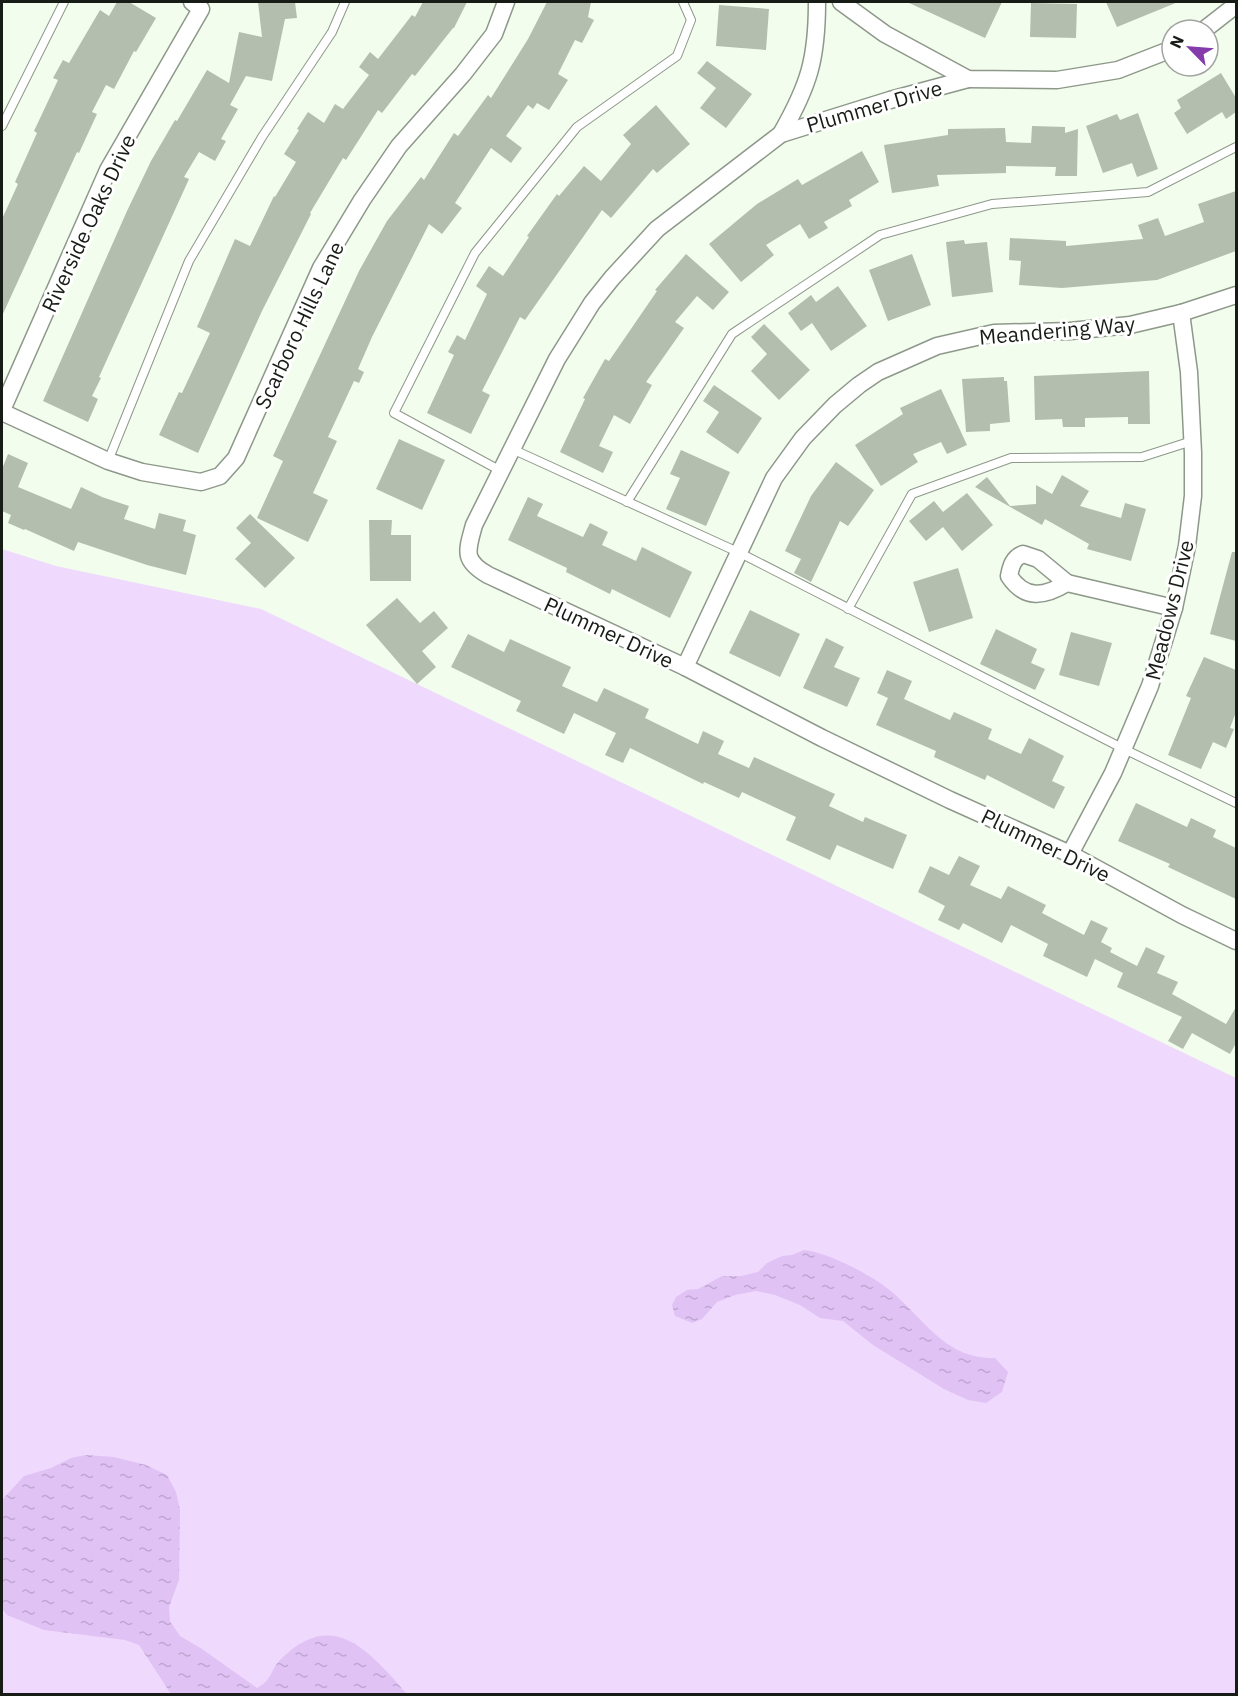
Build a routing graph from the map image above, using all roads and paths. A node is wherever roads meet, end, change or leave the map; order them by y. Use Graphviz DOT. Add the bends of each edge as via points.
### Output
graph roads {
  1 [pos="64,2"];
  2 [pos="345,2"];
  3 [pos="506,2"];
  4 [pos="683,2"];
  5 [pos="817,2"];
  6 [pos="841,2"];
  7 [pos="196,5"];
  8 [pos="1236,5"];
  9 [pos="1219,18"];
  10 [pos="1160,54"];
  11 [pos="968,79"];
  12 [pos="2,126"];
  13 [pos="781,134"];
  14 [pos="1236,147"];
  15 [pos="1236,295"];
  16 [pos="1182,313"];
  17 [pos="2,411"];
  18 [pos="1192,441"];
  19 [pos="512,449"];
  20 [pos="108,461"];
  21 [pos="501,471"];
  22 [pos="627,501"];
  23 [pos="740,553"];
  24 [pos="1067,583"];
  25 [pos="1174,608"];
  26 [pos="848,609"];
  27 [pos="685,667"];
  28 [pos="1124,749"];
  29 [pos="1236,802"];
  30 [pos="1070,854"];
  31 [pos="1236,941"];
  1 -- 12 [label="lane"];
  2 -- 20 [label="lane" via="332,32 262,137 189,261"];
  3 -- 20 [label="street, Scarboro Hills Lane" via="494,34 399,146 321,268 236,458 220,476 201,482 142,472"];
  4 -- 21 [label="lane" via="691,20 677,56 577,127 476,253 394,413"];
  5 -- 13 [label="street, Plummer Drive" via="815,52 809,76"];
  6 -- 11 [label="street" via="885,34"];
  7 -- 17 [label="street, Riverside Oaks Drive" via="108,170"];
  8 -- 9 [label="street"];
  10 -- 11 [label="street" via="1118,70 1057,81"];
  11 -- 13 [label="street, Plummer Drive"];
  13 -- 19 [label="street, Plummer Drive" via="657,229 612,278 557,359"];
  14 -- 22 [label="lane" via="1148,192 992,204 880,235 732,334"];
  15 -- 16 [label="street, Meandering Way"];
  16 -- 18 [label="street, Meadows Drive"];
  16 -- 23 [label="street, Meandering Way" via="1130,326 994,333 937,346 878,372 835,405 803,438 774,478"];
  17 -- 20 [label="street"];
  18 -- 25 [label="street, Meadows Drive" via="1193,496"];
  18 -- 26 [label="lane" via="1142,457 1011,458 912,494"];
  19 -- 21 [label="street, Plummer Drive"];
  19 -- 22 [label="lane"];
  21 -- 27 [label="street, Plummer Drive" via="474,525 467,550 476,568"];
  22 -- 23 [label="lane"];
  23 -- 26 [label="lane"];
  23 -- 27 [label="street, Meandering Way"];
  24 -- 25 [label="street"];
  25 -- 28 [label="street, Meadows Drive" via="1150,686"];
  26 -- 28 [label="lane"];
  27 -- 30 [label="street, Plummer Drive" via="822,738"];
  28 -- 29 [label="lane"];
  28 -- 30 [label="street, Meadows Drive"];
  30 -- 31 [label="street, Plummer Drive"];
}
